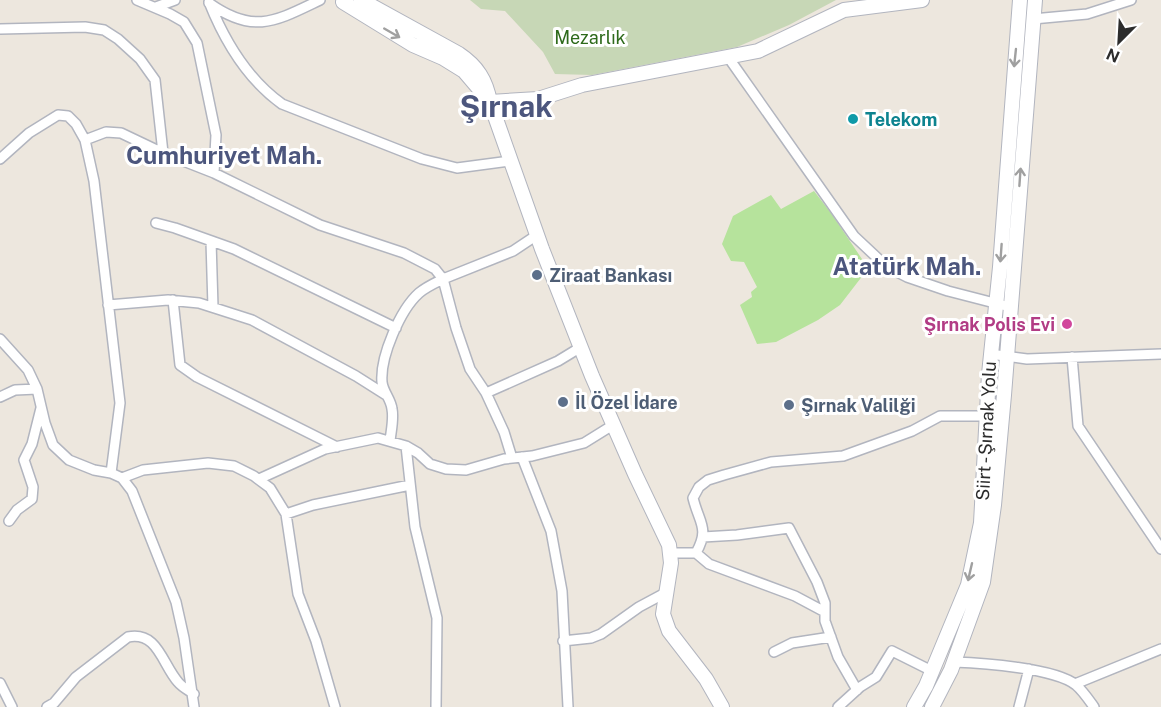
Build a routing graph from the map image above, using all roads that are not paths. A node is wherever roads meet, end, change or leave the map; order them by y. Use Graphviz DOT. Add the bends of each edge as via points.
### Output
graph roads {
  1 [pos="137,0"];
  2 [pos="175,0"];
  3 [pos="320,0"];
  4 [pos="361,0"];
  5 [pos="922,0"];
  6 [pos="1020,0"];
  7 [pos="1035,0"];
  8 [pos="1131,0"];
  9 [pos="208,1"];
  10 [pos="346,1"];
  11 [pos="156,8"];
  12 [pos="1033,19"];
  13 [pos="0,29"];
  14 [pos="728,57"];
  15 [pos="490,102"];
  16 [pos="85,140"];
  17 [pos="163,153"];
  18 [pos="0,159"];
  19 [pos="510,161"];
  20 [pos="214,173"];
  21 [pos="156,224"];
  22 [pos="537,235"];
  23 [pos="211,241"];
  24 [pos="443,279"];
  25 [pos="173,300"];
  26 [pos="108,305"];
  27 [pos="1003,306"];
  28 [pos="213,307"];
  29 [pos="396,328"];
  30 [pos="0,339"];
  31 [pos="581,347"];
  32 [pos="990,354"];
  33 [pos="1161,354"];
  34 [pos="1006,357"];
  35 [pos="1072,357"];
  36 [pos="37,389"];
  37 [pos="486,393"];
  38 [pos="0,397"];
  39 [pos="388,397"];
  40 [pos="41,407"];
  41 [pos="987,416"];
  42 [pos="614,425"];
  43 [pos="390,441"];
  44 [pos="406,446"];
  45 [pos="337,447"];
  46 [pos="522,457"];
  47 [pos="512,458"];
  48 [pos="111,473"];
  49 [pos="122,478"];
  50 [pos="258,479"];
  51 [pos="410,485"];
  52 [pos="286,514"];
  53 [pos="9,521"];
  54 [pos="703,537"];
  55 [pos="1161,549"];
  56 [pos="670,553"];
  57 [pos="696,553"];
  58 [pos="667,592"];
  59 [pos="825,612"];
  60 [pos="831,637"];
  61 [pos="563,641"];
  62 [pos="1161,649"];
  63 [pos="774,652"];
  64 [pos="954,662"];
  65 [pos="1029,669"];
  66 [pos="932,671"];
  67 [pos="0,683"];
  68 [pos="1075,684"];
  69 [pos="857,690"];
  70 [pos="194,693"];
  71 [pos="12,707"];
  72 [pos="47,707"];
  73 [pos="194,707"];
  74 [pos="335,707"];
  75 [pos="436,707"];
  76 [pos="568,707"];
  77 [pos="722,707"];
  78 [pos="838,707"];
  79 [pos="914,707"];
  80 [pos="932,707"];
  81 [pos="1019,707"];
  82 [pos="1094,707"];
  1 -- 11 [label="street"];
  2 -- 11 [label="street"];
  3 -- 9 [label="street" via="279,20 256,22 225,14"];
  4 -- 15 [label="street" via="472,63 487,88"];
  5 -- 14 [label="street" via="844,10 758,51"];
  6 -- 27 [label="street, Siirt - Şırnak Yolu, one-way"];
  7 -- 12 [label="street, Siirt - Şırnak Yolu"];
  8 -- 12 [label="street" via="1087,14"];
  9 -- 19 [label="street" via="242,66 282,104 440,164 457,168"];
  10 -- 15 [label="street, one-way" via="413,45 464,71"];
  11 -- 20 [label="street" via="184,22 197,43 216,135"];
  27 -- 12 [label="street, Siirt - Şırnak Yolu, one-way"];
  13 -- 17 [label="street" via="85,27 104,30 118,39 155,80"];
  14 -- 15 [label="street" via="582,85 538,99"];
  14 -- 27 [label="street" via="854,236 887,267 948,291"];
  15 -- 19 [label="street"];
  16 -- 17 [label="street" via="106,132 121,133"];
  16 -- 18 [label="street" via="68,116 58,114"];
  16 -- 26 [label="street" via="94,181"];
  17 -- 20 [label="street"];
  19 -- 22 [label="street"];
  20 -- 24 [label="street" via="320,225 404,253 435,269"];
  21 -- 23 [label="street"];
  22 -- 24 [label="street" via="513,251"];
  22 -- 31 [label="street"];
  23 -- 28 [label="street"];
  23 -- 29 [label="street"];
  24 -- 29 [label="street" via="419,293"];
  24 -- 37 [label="street" via="470,369"];
  25 -- 26 [label="street"];
  25 -- 28 [label="street"];
  25 -- 45 [label="street" via="180,366"];
  26 -- 48 [label="street" via="120,403"];
  27 -- 32 [label="street, Siirt - Şırnak Yolu"];
  27 -- 34 [label="street, Siirt - Şırnak Yolu"];
  28 -- 39 [label="street" via="252,320"];
  29 -- 39 [label="street" via="382,379"];
  30 -- 36 [label="street" via="28,370"];
  31 -- 37 [label="street"];
  31 -- 42 [label="street"];
  32 -- 34 [label="street"];
  32 -- 41 [label="street, Siirt - Şırnak Yolu"];
  33 -- 35 [label="street"];
  34 -- 35 [label="street"];
  34 -- 64 [label="street, Siirt - Şırnak Yolu" via="995,494 982,582"];
  35 -- 55 [label="street" via="1078,426"];
  36 -- 38 [label="street" via="15,390"];
  36 -- 40 [label="street"];
  37 -- 47 [label="street"];
  39 -- 43 [label="street" via="392,409"];
  40 -- 48 [label="street" via="53,445 69,460"];
  40 -- 53 [label="street" via="24,460 33,487 32,499"];
  41 -- 54 [label="street" via="940,416 912,431 843,456 771,462 708,480 693,498"];
  41 -- 66 [label="street, Siirt - Şırnak Yolu, one-way" via="981,522 968,585"];
  42 -- 46 [label="street" via="584,443"];
  42 -- 56 [label="street"];
  43 -- 44 [label="street"];
  43 -- 45 [label="street" via="378,438"];
  44 -- 47 [label="street" via="430,464 446,469 466,471"];
  44 -- 51 [label="street"];
  45 -- 50 [label="street"];
  46 -- 47 [label="street"];
  46 -- 61 [label="street" via="551,531 562,591"];
  48 -- 49 [label="street"];
  49 -- 50 [label="street" via="143,470 207,463 234,466"];
  49 -- 70 [label="street" via="132,491 176,602"];
  50 -- 52 [label="street" via="270,488"];
  51 -- 52 [label="street"];
  51 -- 75 [label="street" via="415,527 437,618"];
  52 -- 74 [label="street" via="298,594"];
  54 -- 57 [label="street"];
  54 -- 59 [label="street" via="789,528 817,582"];
  56 -- 57 [label="street"];
  56 -- 58 [label="street"];
  57 -- 59 [label="street" via="709,564 795,596"];
  58 -- 61 [label="street" via="601,634"];
  58 -- 77 [label="street" via="663,614 669,631"];
  59 -- 60 [label="street"];
  60 -- 63 [label="street" via="792,643"];
  60 -- 69 [label="street"];
  61 -- 76 [label="street"];
  62 -- 68 [label="street"];
  64 -- 65 [label="street"];
  64 -- 80 [label="street, Siirt - Şırnak Yolu"];
  65 -- 68 [label="street"];
  65 -- 81 [label="street"];
  66 -- 69 [label="street" via="892,651 876,677"];
  66 -- 79 [label="street, Siirt - Şırnak Yolu"];
  67 -- 71 [label="street"];
  68 -- 82 [label="street"];
  69 -- 78 [label="street"];
  70 -- 72 [label="street" via="177,681 151,642 138,635 128,637 76,677"];
  70 -- 73 [label="street"];
}
